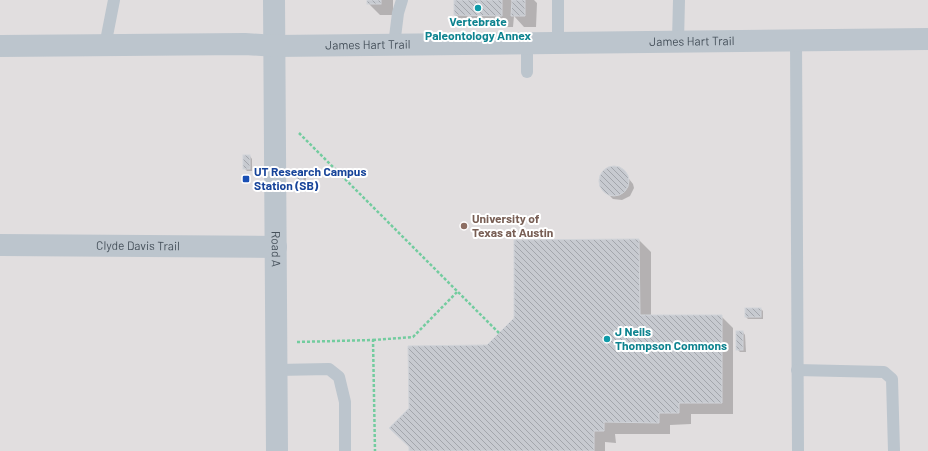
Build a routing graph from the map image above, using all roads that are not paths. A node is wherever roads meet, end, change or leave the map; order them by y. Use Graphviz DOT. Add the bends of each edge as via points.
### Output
graph roads {
  1 [pos="114,0"];
  2 [pos="274,0"];
  3 [pos="402,0"];
  4 [pos="558,0"];
  5 [pos="679,0"];
  6 [pos="796,39"];
  7 [pos="928,39"];
  8 [pos="678,41"];
  9 [pos="558,42"];
  10 [pos="526,43"];
  11 [pos="394,45"];
  12 [pos="0,46"];
  13 [pos="105,46"];
  14 [pos="276,46"];
  15 [pos="527,72"];
  16 [pos="0,245"];
  17 [pos="276,247"];
  18 [pos="277,370"];
  19 [pos="798,370"];
  20 [pos="277,451"];
  21 [pos="345,451"];
  22 [pos="798,451"];
  23 [pos="894,451"];
  1 -- 13 [label="lane"];
  2 -- 14 [label="street, Road A"];
  3 -- 11 [label="lane"];
  4 -- 9 [label="lane"];
  5 -- 8 [label="lane"];
  6 -- 7 [label="street, James Hart Trail"];
  6 -- 8 [label="street, James Hart Trail"];
  6 -- 19 [label="lane"];
  8 -- 9 [label="street, James Hart Trail"];
  9 -- 10 [label="street, James Hart Trail"];
  10 -- 11 [label="street, James Hart Trail"];
  10 -- 15 [label="lane"];
  11 -- 14 [label="street, James Hart Trail"];
  12 -- 13 [label="street, James Hart Trail"];
  13 -- 14 [label="street, James Hart Trail"];
  14 -- 17 [label="street, Road A"];
  16 -- 17 [label="street, Clyde Davis Trail"];
  17 -- 18 [label="street, Road A"];
  18 -- 20 [label="street, Road A"];
  18 -- 21 [label="lane" via="329,369 339,377 344,402"];
  19 -- 22 [label="lane"];
  19 -- 23 [label="lane" via="884,372 892,379"];
}
